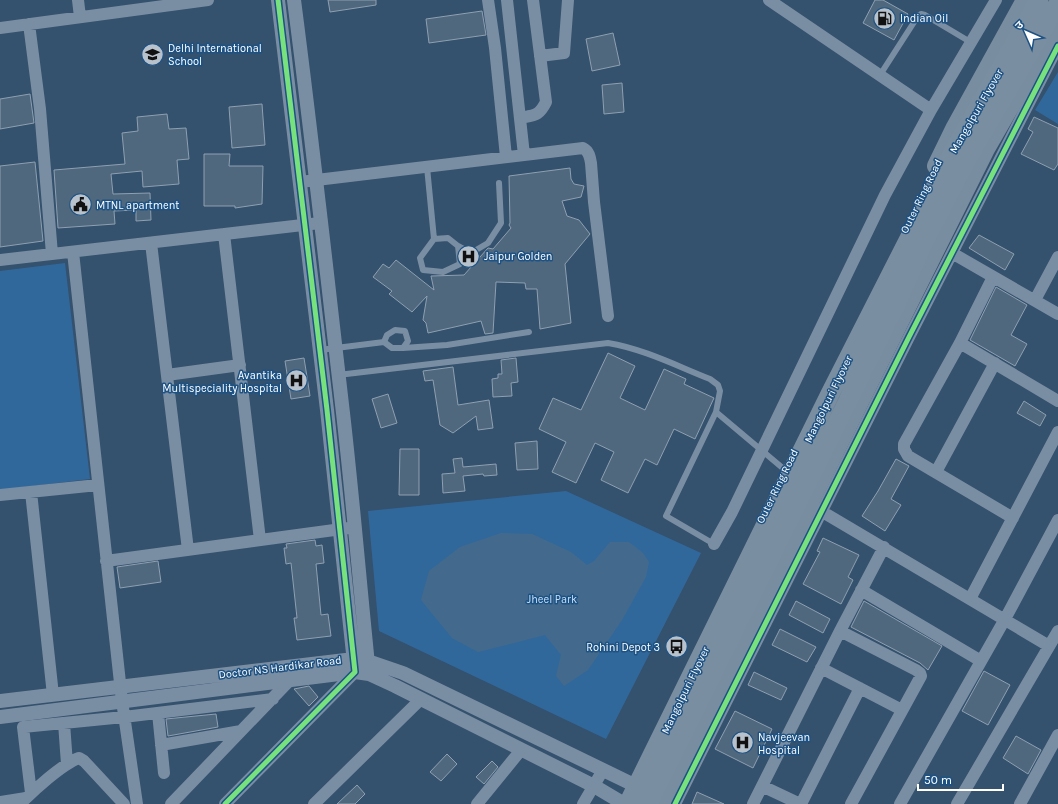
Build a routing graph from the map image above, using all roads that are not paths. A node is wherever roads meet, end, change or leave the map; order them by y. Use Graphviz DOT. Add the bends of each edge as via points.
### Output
graph roads {
  1 [pos="78,0"];
  2 [pos="208,0"];
  3 [pos="278,0"];
  4 [pos="294,0"];
  5 [pos="488,0"];
  6 [pos="507,0"];
  7 [pos="533,0"];
  8 [pos="568,0"];
  9 [pos="769,0"];
  10 [pos="996,0"];
  11 [pos="1025,0"];
  12 [pos="1039,0"];
  13 [pos="173,2"];
  14 [pos="1058,4"];
  15 [pos="80,17"];
  16 [pos="29,24"];
  17 [pos="1058,24"];
  18 [pos="0,28"];
  19 [pos="972,42"];
  20 [pos="1058,46"];
  21 [pos="540,56"];
  22 [pos="880,75"];
  23 [pos="932,110"];
  24 [pos="520,118"];
  25 [pos="524,155"];
  26 [pos="506,157"];
  27 [pos="427,167"];
  28 [pos="317,180"];
  29 [pos="300,182"];
  30 [pos="499,183"];
  31 [pos="320,223"];
  32 [pos="305,225"];
  33 [pos="224,234"];
  34 [pos="434,239"];
  35 [pos="151,243"];
  36 [pos="458,246"];
  37 [pos="73,252"];
  38 [pos="952,252"];
  39 [pos="52,254"];
  40 [pos="1058,257"];
  41 [pos="0,260"];
  42 [pos="993,276"];
  43 [pos="1034,300"];
  44 [pos="1058,314"];
  45 [pos="608,316"];
  46 [pos="529,332"];
  47 [pos="384,342"];
  48 [pos="960,343"];
  49 [pos="335,348"];
  50 [pos="403,348"];
  51 [pos="320,350"];
  52 [pos="995,363"];
  53 [pos="240,365"];
  54 [pos="167,375"];
  55 [pos="338,375"];
  56 [pos="1058,401"];
  57 [pos="716,412"];
  58 [pos="1058,432"];
  59 [pos="761,451"];
  60 [pos="785,470"];
  61 [pos="936,472"];
  62 [pos="98,485"];
  63 [pos="31,492"];
  64 [pos="0,495"];
  65 [pos="816,507"];
  66 [pos="1012,518"];
  67 [pos="1058,520"];
  68 [pos="355,527"];
  69 [pos="340,529"];
  70 [pos="260,540"];
  71 [pos="714,544"];
  72 [pos="884,548"];
  73 [pos="188,550"];
  74 [pos="106,561"];
  75 [pos="861,590"];
  76 [pos="970,599"];
  77 [pos="1005,620"];
  78 [pos="840,631"];
  79 [pos="1058,631"];
  80 [pos="1049,646"];
  81 [pos="982,661"];
  82 [pos="354,665"];
  83 [pos="369,668"];
  84 [pos="821,668"];
  85 [pos="290,680"];
  86 [pos="120,686"];
  87 [pos="860,688"];
  88 [pos="53,695"];
  89 [pos="673,696"];
  90 [pos="273,698"];
  91 [pos="421,699"];
  92 [pos="0,701"];
  93 [pos="122,701"];
  94 [pos="710,708"];
  95 [pos="902,710"];
  96 [pos="158,713"];
  97 [pos="0,717"];
  98 [pos="124,717"];
  99 [pos="64,723"];
  100 [pos="241,731"];
  101 [pos="1058,735"];
  102 [pos="161,745"];
  103 [pos="521,750"];
  104 [pos="67,764"];
  105 [pos="603,770"];
  106 [pos="164,772"];
  107 [pos="630,783"];
  108 [pos="594,786"];
  109 [pos="762,786"];
  110 [pos="26,798"];
  111 [pos="0,802"];
  112 [pos="623,803"];
  113 [pos="124,804"];
  114 [pos="137,804"];
  115 [pos="171,804"];
  116 [pos="224,804"];
  117 [pos="314,804"];
  118 [pos="477,804"];
  119 [pos="583,804"];
  120 [pos="648,804"];
  121 [pos="662,804"];
  122 [pos="675,804"];
  123 [pos="752,804"];
  124 [pos="800,804"];
  125 [pos="851,804"];
  126 [pos="900,804"];
  127 [pos="957,804"];
  128 [pos="1020,804"];
  1 -- 15 [label="street"];
  2 -- 13 [label="street"];
  3 -- 29 [label="street"];
  4 -- 28 [label="street"];
  5 -- 26 [label="street"];
  6 -- 24 [label="street"];
  7 -- 21 [label="street"];
  8 -- 21 [label="street" via="564,53"];
  9 -- 22 [label="street"];
  10 -- 19 [label="street"];
  11 -- 60 [label="main road, Outer Ring Road" via="955,127"];
  12 -- 112 [label="highway, Mangolpuri Flyover, bridge" via="948,161"];
  13 -- 15 [label="street"];
  14 -- 120 [label="highway, Mangolpuri Flyover, bridge" via="962,168 922,246 896,304"];
  15 -- 16 [label="street"];
  16 -- 18 [label="street"];
  16 -- 39 [label="street" via="40,109"];
  17 -- 65 [label="main road" via="986,149"];
  19 -- 22 [label="lane" via="921,14"];
  19 -- 23 [label="street"];
  20 -- 38 [label="street"];
  21 -- 24 [label="street" via="546,102 536,115"];
  22 -- 23 [label="street"];
  23 -- 59 [label="street" via="886,195"];
  24 -- 25 [label="street"];
  25 -- 26 [label="street"];
  25 -- 45 [label="street" via="583,148 588,152"];
  26 -- 27 [label="street"];
  27 -- 28 [label="street"];
  27 -- 34 [label="lane"];
  28 -- 29 [label="street"];
  28 -- 31 [label="street"];
  29 -- 32 [label="street"];
  30 -- 36 [label="lane" via="500,223 488,243 471,253"];
  31 -- 32 [label="street"];
  31 -- 49 [label="street"];
  32 -- 33 [label="street"];
  32 -- 51 [label="street"];
  33 -- 35 [label="street"];
  33 -- 53 [label="street"];
  34 -- 36 [label="lane" via="448,238"];
  34 -- 36 [label="lane" via="420,258 423,270 443,272 460,264"];
  35 -- 37 [label="street"];
  35 -- 54 [label="street"];
  37 -- 39 [label="street"];
  37 -- 62 [label="street"];
  38 -- 42 [label="street"];
  38 -- 65 [label="street"];
  39 -- 41 [label="street"];
  40 -- 43 [label="street"];
  42 -- 43 [label="street"];
  42 -- 48 [label="street"];
  43 -- 44 [label="street"];
  46 -- 50 [label="lane" via="447,345"];
  47 -- 49 [label="lane"];
  47 -- 50 [label="lane" via="392,348"];
  47 -- 50 [label="lane" via="387,335 395,330 405,331 408,341"];
  48 -- 52 [label="street"];
  48 -- 61 [label="street" via="904,444 908,456"];
  49 -- 51 [label="lane"];
  49 -- 55 [label="street"];
  51 -- 69 [label="street"];
  52 -- 56 [label="street"];
  52 -- 61 [label="street"];
  53 -- 54 [label="street"];
  53 -- 70 [label="street"];
  54 -- 73 [label="street"];
  55 -- 57 [label="lane" via="608,343 642,352 710,379 720,390"];
  55 -- 68 [label="street"];
  57 -- 59 [label="lane"];
  57 -- 71 [label="lane" via="666,516"];
  58 -- 66 [label="street"];
  59 -- 60 [label="lane"];
  59 -- 71 [label="street"];
  60 -- 89 [label="main road, Outer Ring Road"];
  61 -- 66 [label="street"];
  62 -- 63 [label="street"];
  62 -- 74 [label="street"];
  63 -- 64 [label="street"];
  63 -- 88 [label="street"];
  65 -- 72 [label="street"];
  65 -- 94 [label="main road"];
  65 -- 122 [label="street"];
  66 -- 76 [label="street"];
  67 -- 77 [label="street"];
  68 -- 69 [label="street"];
  68 -- 83 [label="street"];
  69 -- 70 [label="street"];
  69 -- 82 [label="street"];
  70 -- 73 [label="street"];
  72 -- 75 [label="street"];
  72 -- 76 [label="street"];
  73 -- 74 [label="street"];
  74 -- 86 [label="street"];
  75 -- 78 [label="street"];
  75 -- 81 [label="street"];
  76 -- 77 [label="street"];
  77 -- 80 [label="street"];
  77 -- 81 [label="street"];
  78 -- 84 [label="street"];
  78 -- 95 [label="street" via="920,673 921,676"];
  79 -- 80 [label="street"];
  80 -- 127 [label="street"];
  81 -- 126 [label="street"];
  82 -- 83 [label="street, Doctor NS Hardikar Road"];
  82 -- 85 [label="street, Doctor NS Hardikar Road"];
  82 -- 86 [label="street, Doctor NS Hardikar Road"];
  82 -- 116 [label="street"];
  83 -- 91 [label="street, Doctor NS Hardikar Road"];
  83 -- 105 [label="street, Doctor NS Hardikar Road" via="403,673"];
  84 -- 87 [label="street"];
  84 -- 109 [label="street"];
  85 -- 90 [label="street"];
  85 -- 93 [label="street, Doctor NS Hardikar Road"];
  86 -- 88 [label="street, Doctor NS Hardikar Road"];
  86 -- 93 [label="street"];
  87 -- 95 [label="street"];
  87 -- 124 [label="street"];
  88 -- 92 [label="street, Doctor NS Hardikar Road"];
  89 -- 94 [label="main road"];
  89 -- 107 [label="main road, Outer Ring Road"];
  90 -- 96 [label="street"];
  90 -- 100 [label="street"];
  91 -- 103 [label="street, Doctor NS Hardikar Road"];
  91 -- 117 [label="street"];
  93 -- 97 [label="street, Doctor NS Hardikar Road"];
  93 -- 98 [label="street"];
  94 -- 121 [label="main road"];
  95 -- 125 [label="street"];
  96 -- 98 [label="street"];
  96 -- 102 [label="street"];
  98 -- 99 [label="street"];
  98 -- 114 [label="street"];
  99 -- 104 [label="street"];
  99 -- 110 [label="street" via="23,727"];
  100 -- 102 [label="street"];
  100 -- 115 [label="street"];
  101 -- 128 [label="street"];
  102 -- 106 [label="street"];
  103 -- 108 [label="street, Doctor NS Hardikar Road"];
  103 -- 118 [label="street"];
  104 -- 110 [label="street"];
  104 -- 113 [label="street" via="79,758 84,761"];
  105 -- 107 [label="street, Doctor NS Hardikar Road"];
  105 -- 108 [label="street"];
  107 -- 112 [label="main road, Outer Ring Road"];
  108 -- 112 [label="street, Doctor NS Hardikar Road"];
  108 -- 119 [label="street"];
  109 -- 123 [label="street"];
  109 -- 124 [label="street"];
  110 -- 111 [label="street"];
}
